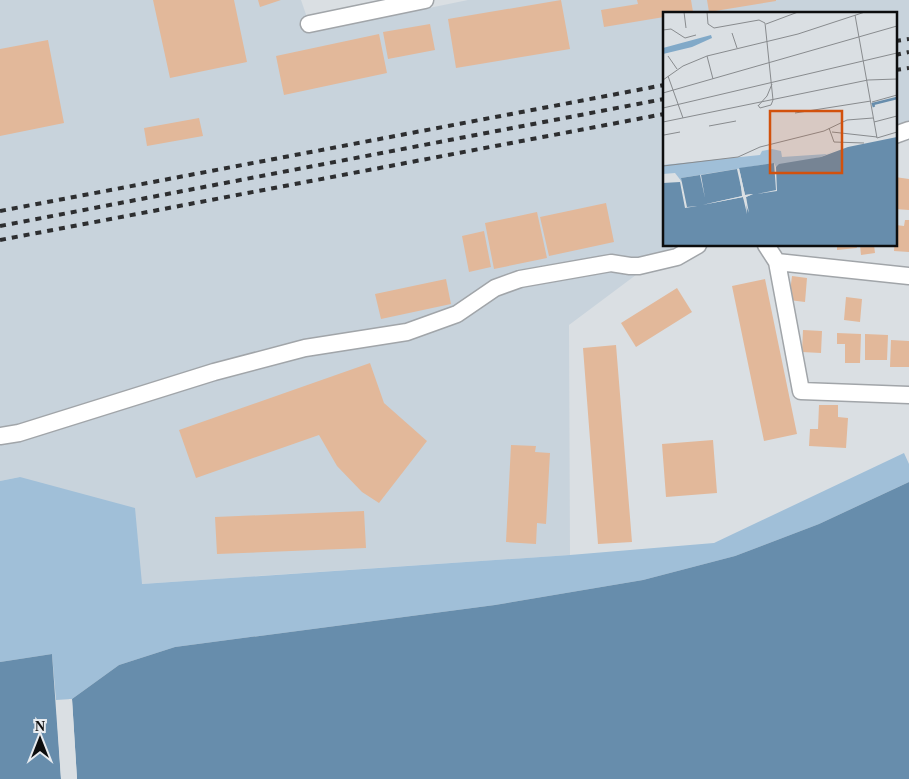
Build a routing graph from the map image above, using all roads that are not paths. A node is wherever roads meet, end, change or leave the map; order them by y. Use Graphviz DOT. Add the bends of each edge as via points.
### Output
graph roads {
  1 [pos="425,0"];
  2 [pos="309,24"];
  3 [pos="909,130"];
  4 [pos="896,135"];
  5 [pos="696,246"];
  6 [pos="767,246"];
  7 [pos="777,262"];
  8 [pos="909,276"];
  9 [pos="909,394"];
  10 [pos="0,436"];
  1 -- 2 [label="street"];
  3 -- 4 [label="street"];
  5 -- 10 [label="street" via="677,256 639,266 611,263 520,279 495,288 457,314 407,332 305,348"];
  6 -- 7 [label="street"];
  7 -- 8 [label="street"];
  7 -- 9 [label="street" via="801,391"];
}
